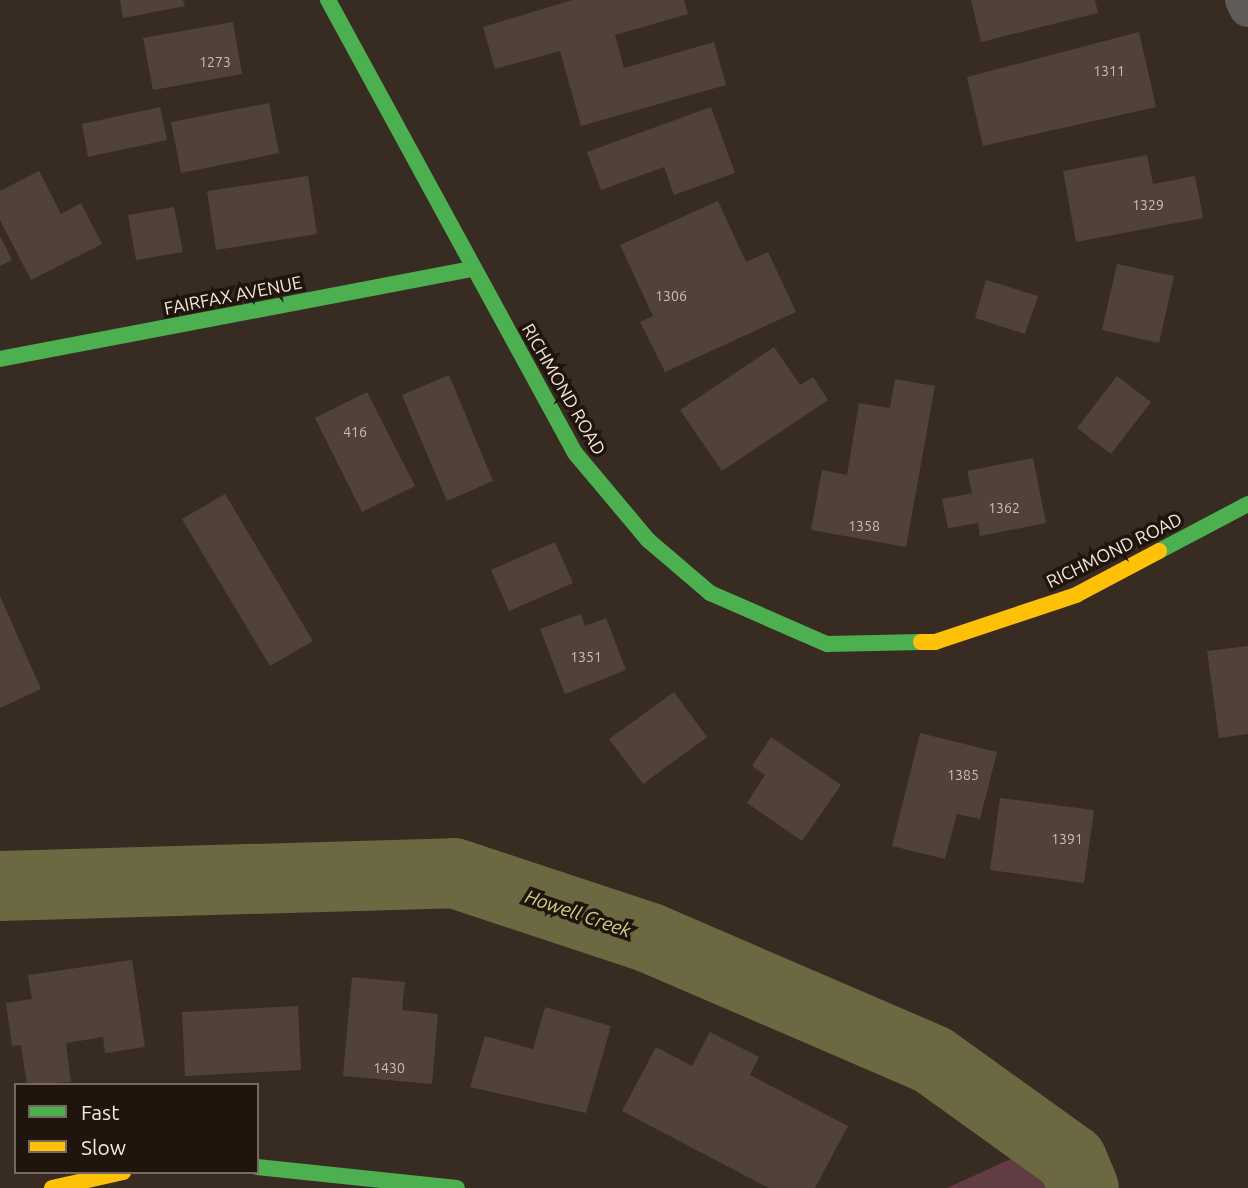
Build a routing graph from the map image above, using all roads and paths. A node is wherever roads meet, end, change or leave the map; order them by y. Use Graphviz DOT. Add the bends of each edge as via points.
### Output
graph roads {
  1 [pos="328,0"];
  2 [pos="1244,0"];
  3 [pos="1248,9"];
  4 [pos="474,269"];
  5 [pos="0,359"];
  6 [pos="1248,504"];
  7 [pos="259,1167"];
  8 [pos="114,1174"];
  9 [pos="52,1188"];
  10 [pos="457,1188"];
  1 -- 4 [label="street, RICHMOND ROAD"];
  2 -- 3 [label="street"];
  4 -- 5 [label="street, FAIRFAX AVENUE"];
  4 -- 6 [label="street, RICHMOND ROAD" via="575,453 648,540 710,593 827,644 935,642 1076,595"];
  7 -- 10 [label="street"];
  8 -- 9 [label="street"];
}
